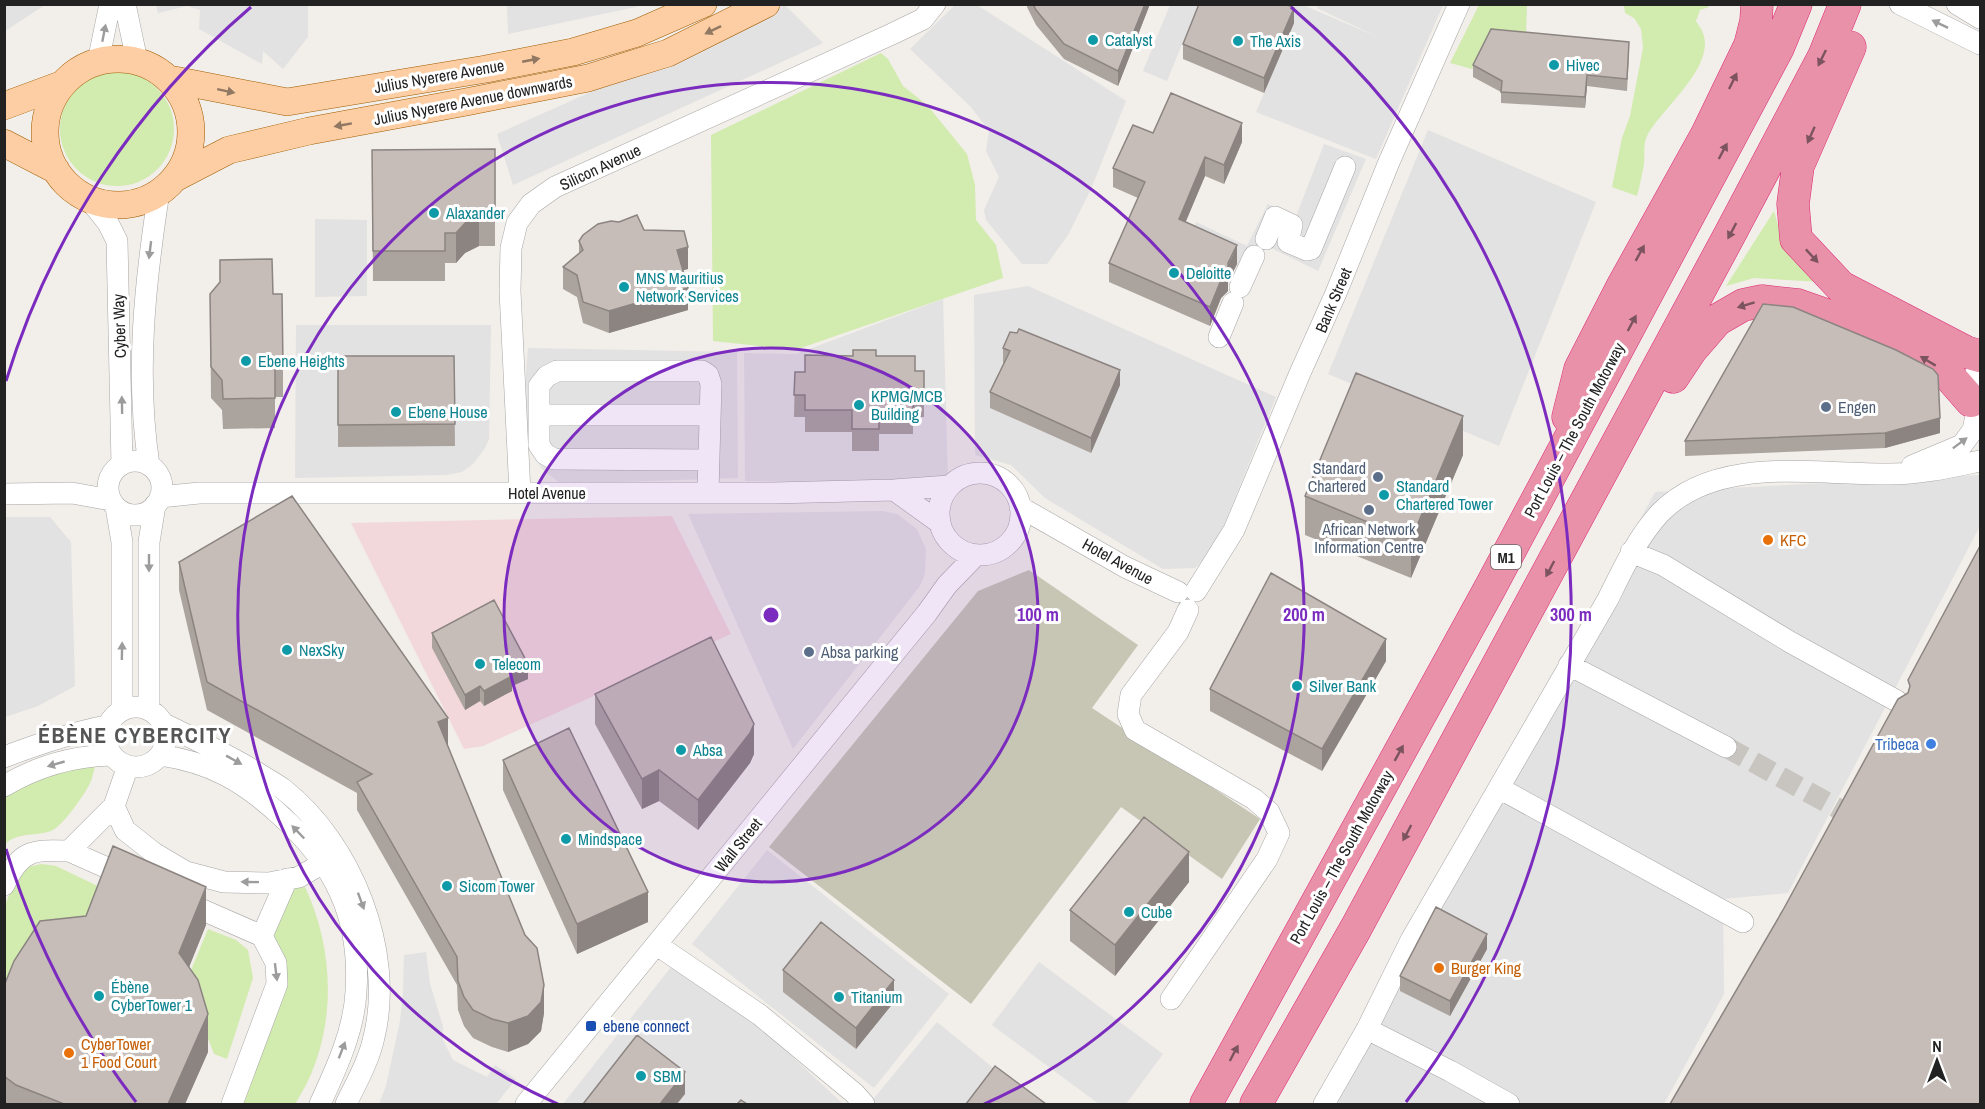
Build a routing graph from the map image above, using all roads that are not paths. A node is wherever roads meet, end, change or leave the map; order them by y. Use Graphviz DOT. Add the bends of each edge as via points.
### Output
graph roads {
  1 [pos="110,4"];
  2 [pos="125,4"];
  3 [pos="703,4"];
  4 [pos="766,4"];
  5 [pos="935,4"];
  6 [pos="1459,4"];
  7 [pos="1757,4"];
  8 [pos="1796,4"];
  9 [pos="1845,4"];
  10 [pos="1867,4"];
  11 [pos="1900,4"];
  12 [pos="1957,4"];
  13 [pos="1980,18"];
  14 [pos="1980,44"];
  15 [pos="137,61"];
  16 [pos="98,62"];
  17 [pos="169,79"];
  18 [pos="63,84"];
  19 [pos="4,106"];
  20 [pos="4,143"];
  21 [pos="1345,167"];
  22 [pos="56,170"];
  23 [pos="167,185"];
  24 [pos="88,198"];
  25 [pos="1219,337"];
  26 [pos="1980,356"];
  27 [pos="1980,365"];
  28 [pos="1976,413"];
  29 [pos="539,415"];
  30 [pos="710,415"];
  31 [pos="708,460"];
  32 [pos="1980,460"];
  33 [pos="1557,462"];
  34 [pos="116,470"];
  35 [pos="1892,475"];
  36 [pos="949,486"];
  37 [pos="156,487"];
  38 [pos="894,490"];
  39 [pos="72,493"];
  40 [pos="520,493"];
  41 [pos="708,493"];
  42 [pos="4,494"];
  43 [pos="113,504"];
  44 [pos="1020,507"];
  45 [pos="940,523"];
  46 [pos="1060,529"];
  47 [pos="1567,537"];
  48 [pos="1010,542"];
  49 [pos="953,545"];
  50 [pos="1631,552"];
  51 [pos="976,555"];
  52 [pos="947,585"];
  53 [pos="1187,598"];
  54 [pos="1569,665"];
  55 [pos="1897,702"];
  56 [pos="122,710"];
  57 [pos="157,717"];
  58 [pos="106,726"];
  59 [pos="1726,747"];
  60 [pos="160,755"];
  61 [pos="4,757"];
  62 [pos="120,761"];
  63 [pos="4,786"];
  64 [pos="1499,788"];
  65 [pos="114,806"];
  66 [pos="330,840"];
  67 [pos="69,851"];
  68 [pos="325,862"];
  69 [pos="287,879"];
  70 [pos="144,884"];
  71 [pos="4,885"];
  72 [pos="166,894"];
  73 [pos="1743,922"];
  74 [pos="262,936"];
  75 [pos="657,945"];
  76 [pos="1171,999"];
  77 [pos="1367,1029"];
  78 [pos="232,1104"];
  79 [pos="320,1104"];
  80 [pos="346,1104"];
  81 [pos="526,1104"];
  82 [pos="864,1104"];
  83 [pos="1206,1104"];
  84 [pos="1256,1104"];
  85 [pos="1324,1104"];
  86 [pos="1509,1104"];
  16 -- 1 [label="street, one-way"];
  2 -- 15 [label="street"];
  17 -- 3 [label="main road, Julius Nyerere Avenue, one-way" via="287,102 573,52 637,33"];
  4 -- 23 [label="main road, Julius Nyerere Avenue downwards, one-way" via="668,53 607,72 229,150"];
  5 -- 40 [label="street, Silicon Avenue" via="923,19 555,187 531,204 517,223 511,248"];
  6 -- 53 [label="street, Bank Street" via="1234,530"];
  33 -- 7 [label="highway, one-way" via="1580,369 1707,134 1750,45"];
  33 -- 8 [label="highway, Port Louis – The South Motorway / M1, one-way" via="1778,48"];
  9 -- 47 [label="highway, one-way" via="1813,77"];
  10 -- 26 [label="highway, one-way" via="1798,165 1793,204 1796,239 1841,286"];
  14 -- 11 [label="street, one-way"];
  12 -- 13 [label="street"];
  15 -- 16 [label="main road"];
  15 -- 17 [label="main road"];
  16 -- 18 [label="main road" via="79,70"];
  17 -- 23 [label="main road" via="182,96 190,117 191,138 186,160"];
  18 -- 19 [label="main road"];
  18 -- 22 [label="main road" via="51,103 45,125 47,148"];
  20 -- 22 [label="main road"];
  21 -- 25 [label="street" via="1311,249 1288,242 1292,225 1275,217"];
  22 -- 24 [label="main road" via="69,186"];
  23 -- 24 [label="main road" via="136,202 111,204"];
  23 -- 37 [label="street, Cyber Way, one-way" via="150,253 141,342 146,444"];
  34 -- 24 [label="street, Cyber Way, one-way" via="117,241"];
  27 -- 28 [label="street" via="1970,389"];
  35 -- 28 [label="street, one-way" via="1962,445 1973,430"];
  28 -- 47 [label="highway, one-way" via="1944,370 1864,328 1798,304 1743,304 1717,320 1691,350"];
  29 -- 30 [label="street"];
  29 -- 30 [label="street" via="539,386 557,371 702,371 711,384"];
  29 -- 31 [label="street" via="539,445 554,459"];
  30 -- 31 [label="street"];
  31 -- 41 [label="street"];
  32 -- 35 [label="street"];
  83 -- 33 [label="highway, Port Louis – The South Motorway / M1, one-way"];
  34 -- 37 [label="street" via="131,461"];
  34 -- 39 [label="street"];
  34 -- 43 [label="street" via="108,484"];
  35 -- 50 [label="street" via="1776,472 1715,480 1684,493 1659,514"];
  36 -- 38 [label="street, Hotel Avenue"];
  36 -- 44 [label="street" via="972,474 991,475 1008,484"];
  36 -- 45 [label="street" via="940,504"];
  37 -- 40 [label="street, Hotel Avenue" via="199,493"];
  37 -- 43 [label="street" via="148,511 132,514"];
  37 -- 57 [label="street, Cyber Way, one-way" via="148,542"];
  38 -- 41 [label="street, Hotel Avenue"];
  38 -- 45 [label="street"];
  39 -- 42 [label="street"];
  39 -- 43 [label="street"];
  40 -- 41 [label="street, Hotel Avenue"];
  56 -- 43 [label="street, one-way" via="122,542"];
  44 -- 46 [label="street, Hotel Avenue"];
  44 -- 48 [label="street" via="1021,519"];
  45 -- 49 [label="street"];
  46 -- 48 [label="street"];
  46 -- 53 [label="street, Hotel Avenue"];
  47 -- 84 [label="highway, one-way" via="1356,928"];
  48 -- 51 [label="street" via="989,554"];
  49 -- 51 [label="street"];
  49 -- 52 [label="street, Wall Street"];
  50 -- 54 [label="street"];
  50 -- 55 [label="street" via="1663,565"];
  51 -- 52 [label="street, Wall Street"];
  52 -- 75 [label="street, Wall Street"];
  53 -- 76 [label="street, Bank Street" via="1178,632 1131,695 1128,714 1135,730 1254,799 1269,812 1279,833 1267,859"];
  54 -- 59 [label="street"];
  54 -- 64 [label="street"];
  56 -- 57 [label="street" via="131,706"];
  56 -- 58 [label="street"];
  57 -- 60 [label="street" via="166,740"];
  57 -- 66 [label="street, one-way" via="283,789"];
  58 -- 61 [label="street" via="48,740"];
  58 -- 62 [label="street" via="106,743"];
  60 -- 62 [label="street" via="146,765"];
  68 -- 60 [label="street, one-way" via="254,791 217,770"];
  62 -- 63 [label="street, one-way" via="82,758 52,764"];
  62 -- 65 [label="street"];
  64 -- 73 [label="street"];
  64 -- 77 [label="street" via="1411,940"];
  65 -- 67 [label="street"];
  69 -- 65 [label="street, one-way" via="269,883 224,882 186,872 125,830"];
  66 -- 68 [label="street" via="330,856"];
  66 -- 80 [label="street, one-way" via="358,893 376,947 380,979 374,1037"];
  67 -- 70 [label="street"];
  67 -- 71 [label="street" via="45,850 27,855 14,865"];
  68 -- 69 [label="street" via="299,877"];
  79 -- 68 [label="street, one-way" via="350,1029 357,964 354,933"];
  69 -- 74 [label="street"];
  72 -- 74 [label="street"];
  74 -- 78 [label="street, one-way" via="276,963 277,984"];
  75 -- 81 [label="street, Wall Street"];
  75 -- 82 [label="street" via="760,1015"];
  77 -- 85 [label="street"];
  77 -- 86 [label="street"];
}
